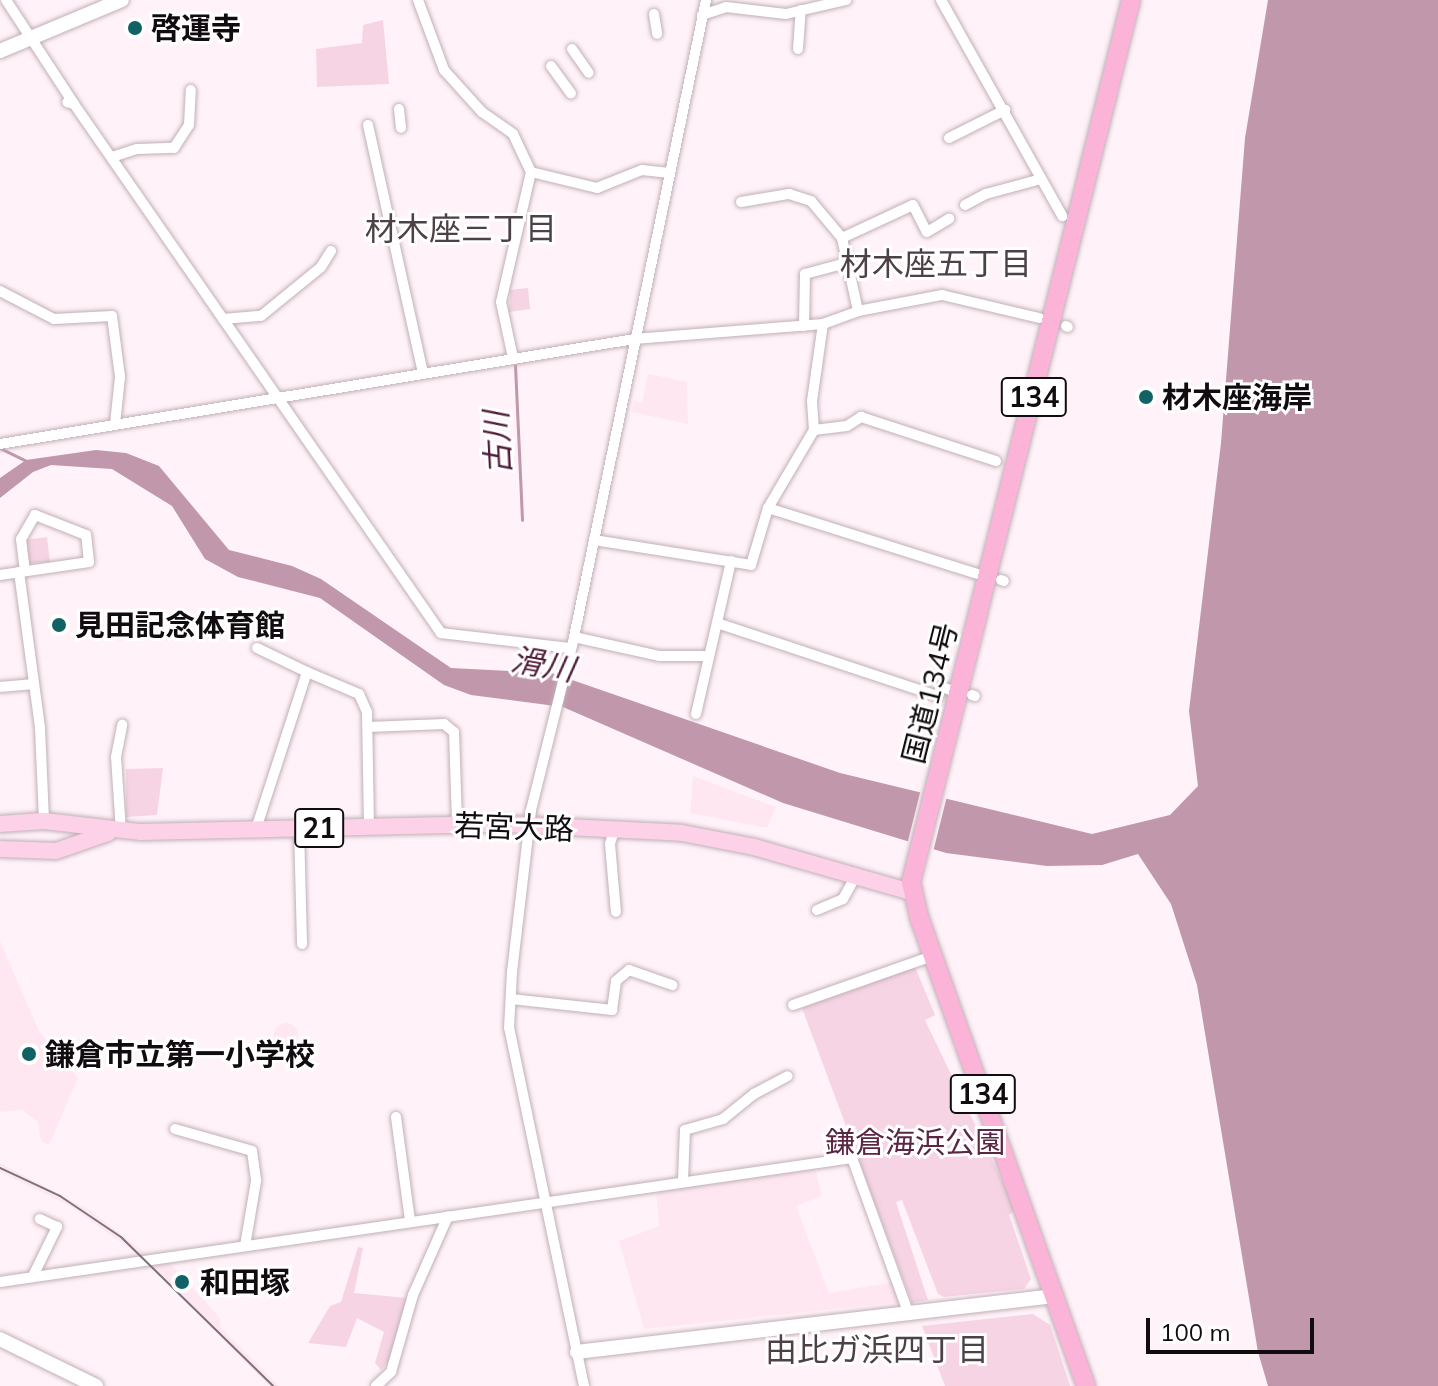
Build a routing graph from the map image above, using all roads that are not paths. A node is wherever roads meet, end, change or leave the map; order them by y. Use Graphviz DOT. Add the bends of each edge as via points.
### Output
graph roads {
  1 [pos="6,0"];
  2 [pos="122,0"];
  3 [pos="418,0"];
  4 [pos="706,0"];
  5 [pos="846,0"];
  6 [pos="941,0"];
  7 [pos="1131,0"];
  8 [pos="801,10"];
  9 [pos="654,14"];
  10 [pos="702,15"];
  11 [pos="657,34"];
  12 [pos="29,39"];
  13 [pos="572,49"];
  14 [pos="798,49"];
  15 [pos="0,51"];
  16 [pos="551,66"];
  17 [pos="589,73"];
  18 [pos="191,90"];
  19 [pos="571,94"];
  20 [pos="399,109"];
  21 [pos="1005,110"];
  22 [pos="368,125"];
  23 [pos="401,128"];
  24 [pos="949,138"];
  25 [pos="112,157"];
  26 [pos="531,172"];
  27 [pos="670,173"];
  28 [pos="1041,179"];
  29 [pos="741,202"];
  30 [pos="965,205"];
  31 [pos="1062,216"];
  32 [pos="949,219"];
  33 [pos="842,238"];
  34 [pos="331,251"];
  35 [pos="846,263"];
  36 [pos="0,291"];
  37 [pos="858,311"];
  38 [pos="1039,318"];
  39 [pos="223,319"];
  40 [pos="823,324"];
  41 [pos="804,326"];
  42 [pos="634,339"];
  43 [pos="518,357"];
  44 [pos="423,374"];
  45 [pos="279,399"];
  46 [pos="115,424"];
  47 [pos="814,430"];
  48 [pos="1,444"];
  49 [pos="996,461"];
  50 [pos="768,508"];
  51 [pos="594,540"];
  52 [pos="731,561"];
  53 [pos="22,571"];
  54 [pos="0,575"];
  55 [pos="981,575"];
  56 [pos="717,623"];
  57 [pos="573,643"];
  58 [pos="257,648"];
  59 [pos="709,656"];
  60 [pos="307,672"];
  61 [pos="34,684"];
  62 [pos="0,687"];
  63 [pos="951,690"];
  64 [pos="696,714"];
  65 [pos="122,725"];
  66 [pos="368,727"];
  67 [pos="44,821"];
  68 [pos="0,824"];
  69 [pos="457,824"];
  70 [pos="528,825"];
  71 [pos="369,827"];
  72 [pos="299,828"];
  73 [pos="256,829"];
  74 [pos="614,830"];
  75 [pos="116,832"];
  76 [pos="0,849"];
  77 [pos="855,877"];
  78 [pos="911,892"];
  79 [pos="817,910"];
  80 [pos="616,912"];
  81 [pos="302,944"];
  82 [pos="932,956"];
  83 [pos="672,985"];
  84 [pos="511,999"];
  85 [pos="793,1005"];
  86 [pos="788,1076"];
  87 [pos="396,1117"];
  88 [pos="175,1129"];
  89 [pos="683,1180"];
  90 [pos="546,1203"];
  91 [pos="448,1216"];
  92 [pos="40,1219"];
  93 [pos="410,1221"];
  94 [pos="245,1246"];
  95 [pos="33,1276"];
  96 [pos="0,1282"];
  97 [pos="1054,1296"];
  98 [pos="909,1315"];
  99 [pos="0,1339"];
  100 [pos="577,1352"];
  101 [pos="96,1386"];
  102 [pos="376,1386"];
  103 [pos="584,1386"];
  104 [pos="1086,1386"];
  1 -- 12 [label="street"];
  2 -- 12 [label="street"];
  3 -- 26 [label="street" via="444,70 482,112 513,134"];
  4 -- 10 [label="street"];
  5 -- 8 [label="street"];
  6 -- 21 [label="street"];
  7 -- 78 [label="highway, 国道134号 / 134"];
  8 -- 10 [label="street" via="786,14 726,7"];
  8 -- 14 [label="street"];
  9 -- 11 [label="street"];
  10 -- 27 [label="street"];
  12 -- 15 [label="street"];
  12 -- 25 [label="street"];
  13 -- 17 [label="street"];
  16 -- 19 [label="street"];
  18 -- 25 [label="street" via="189,125 174,148 137,149"];
  20 -- 23 [label="street"];
  21 -- 24 [label="street"];
  21 -- 28 [label="street"];
  22 -- 44 [label="street"];
  25 -- 39 [label="street"];
  26 -- 27 [label="street" via="597,188 642,170"];
  26 -- 43 [label="street" via="501,302"];
  27 -- 42 [label="street"];
  28 -- 30 [label="street"];
  28 -- 31 [label="street"];
  29 -- 33 [label="street" via="804,196"];
  32 -- 33 [label="street" via="927,232 913,205"];
  33 -- 35 [label="street"];
  34 -- 39 [label="street" via="321,267 261,316"];
  35 -- 37 [label="street"];
  35 -- 41 [label="street" via="805,274"];
  36 -- 46 [label="street" via="54,319 112,316 120,377"];
  37 -- 38 [label="street" via="942,295"];
  37 -- 40 [label="street"];
  39 -- 45 [label="street"];
  40 -- 41 [label="street"];
  40 -- 47 [label="street" via="812,401"];
  41 -- 42 [label="street"];
  42 -- 43 [label="street"];
  42 -- 51 [label="street"];
  43 -- 44 [label="street"];
  44 -- 45 [label="street"];
  45 -- 46 [label="street"];
  45 -- 57 [label="street" via="441,633"];
  46 -- 48 [label="street"];
  47 -- 49 [label="street" via="847,426 861,417"];
  47 -- 50 [label="street"];
  50 -- 52 [label="street" via="751,565"];
  50 -- 55 [label="street"];
  51 -- 52 [label="street"];
  51 -- 57 [label="street"];
  52 -- 56 [label="street"];
  53 -- 53 [label="street" via="89,562 86,535 35,515 21,539"];
  53 -- 54 [label="street"];
  53 -- 61 [label="street"];
  56 -- 59 [label="street"];
  56 -- 63 [label="street" via="938,696 941,687"];
  57 -- 59 [label="street" via="659,656"];
  57 -- 70 [label="street"];
  58 -- 60 [label="street"];
  59 -- 64 [label="street"];
  60 -- 66 [label="street" via="359,694"];
  60 -- 73 [label="street"];
  61 -- 62 [label="street"];
  61 -- 67 [label="street"];
  65 -- 75 [label="street" via="116,757"];
  66 -- 69 [label="street" via="444,724 454,732"];
  66 -- 71 [label="street"];
  67 -- 68 [label="main road, 若宮大路 / 21"];
  67 -- 75 [label="main road, 若宮大路 / 21"];
  69 -- 70 [label="main road, 若宮大路 / 21"];
  69 -- 71 [label="main road, 若宮大路 / 21"];
  70 -- 74 [label="main road, 若宮大路 / 21"];
  70 -- 84 [label="street"];
  71 -- 72 [label="main road, 若宮大路 / 21"];
  72 -- 73 [label="main road, 若宮大路 / 21"];
  72 -- 81 [label="street"];
  73 -- 75 [label="main road, 若宮大路 / 21"];
  74 -- 77 [label="main road, 若宮大路 / 21" via="713,838"];
  74 -- 80 [label="street" via="610,844"];
  75 -- 76 [label="main road, 若宮大路 / 21" via="56,851"];
  77 -- 78 [label="main road, 若宮大路 / 21"];
  77 -- 79 [label="street" via="843,899"];
  78 -- 82 [label="highway, 国道134号 / 134"];
  82 -- 85 [label="street"];
  82 -- 97 [label="highway, 国道134号 / 134"];
  83 -- 84 [label="street" via="629,970 616,981 612,1010"];
  84 -- 90 [label="street" via="509,1028"];
  86 -- 89 [label="street" via="723,1119 685,1130"];
  87 -- 93 [label="street"];
  88 -- 94 [label="street" via="252,1151 256,1181"];
  89 -- 90 [label="street"];
  89 -- 98 [label="street" via="852,1158"];
  90 -- 91 [label="street"];
  90 -- 100 [label="street"];
  91 -- 93 [label="street"];
  91 -- 102 [label="street" via="413,1295 391,1372"];
  92 -- 95 [label="street" via="57,1227"];
  93 -- 94 [label="street"];
  94 -- 95 [label="street"];
  95 -- 96 [label="street"];
  97 -- 98 [label="street"];
  97 -- 104 [label="highway, 国道134号 / 134"];
  98 -- 100 [label="street"];
  99 -- 101 [label="street"];
  100 -- 103 [label="street"];
}
